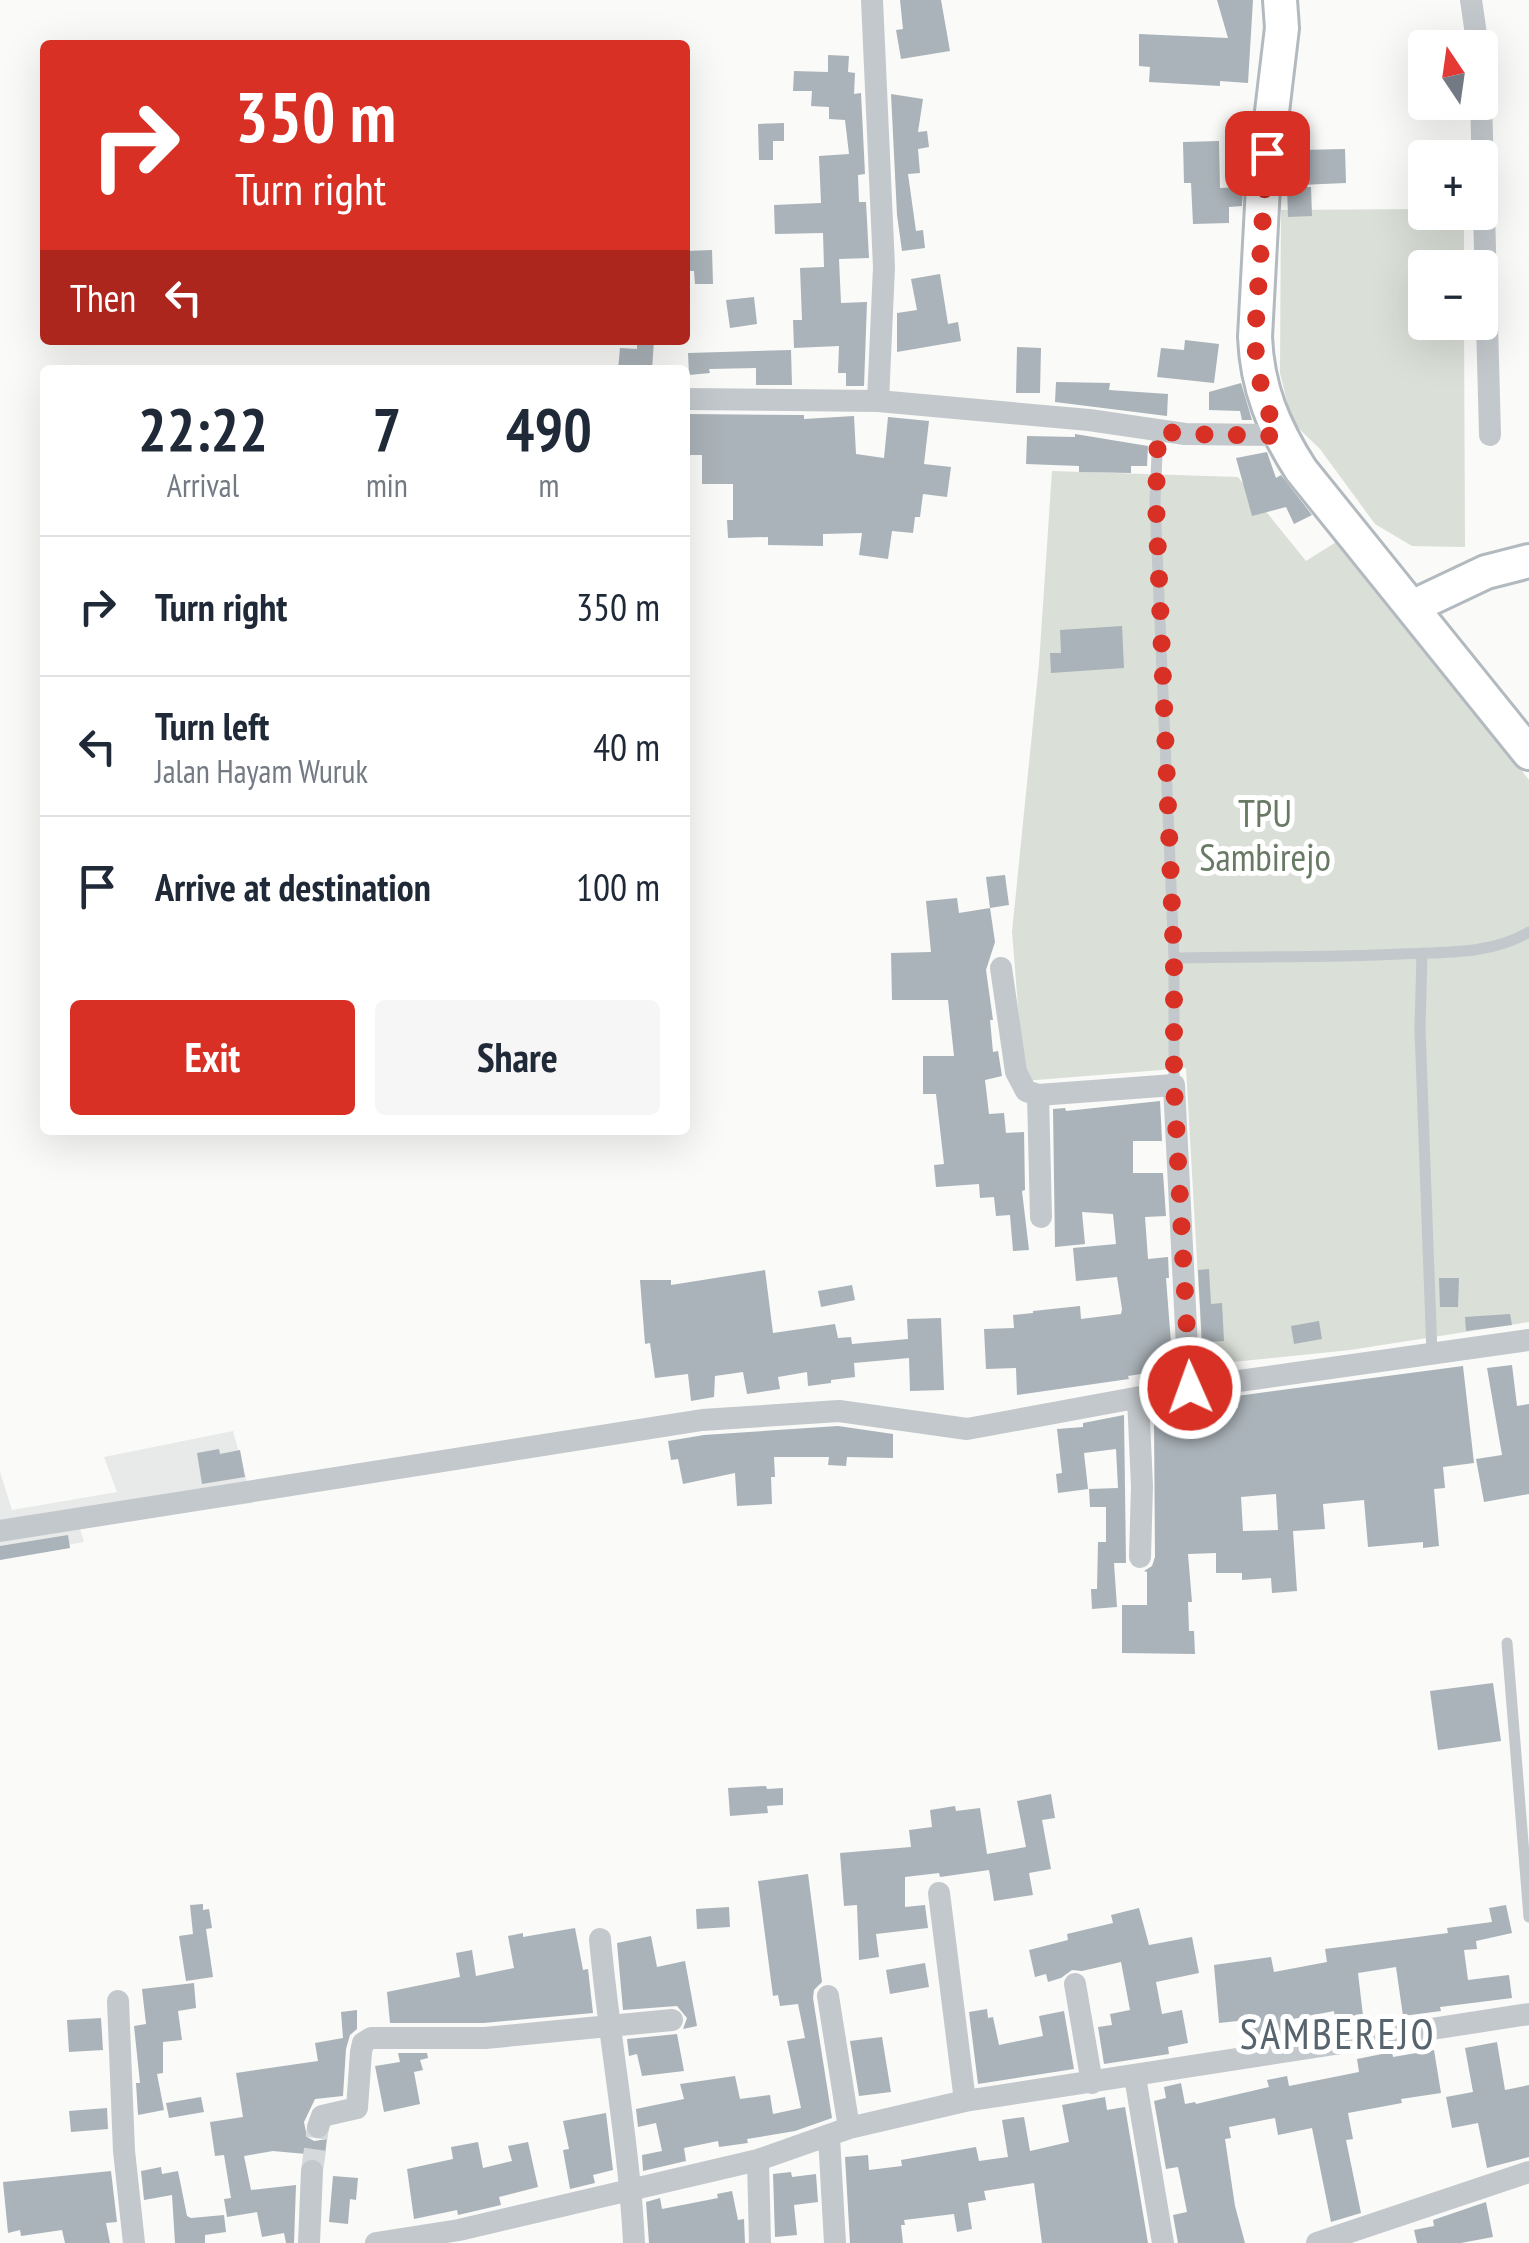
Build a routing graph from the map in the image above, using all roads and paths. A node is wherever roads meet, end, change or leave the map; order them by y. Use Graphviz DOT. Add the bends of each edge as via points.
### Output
graph roads {
  1 [pos="872,0"];
  2 [pos="1280,0"];
  3 [pos="1471,0"];
  4 [pos="1475,30"];
  5 [pos="1482,120"];
  6 [pos="690,398"];
  7 [pos="878,401"];
  8 [pos="1158,431"];
  9 [pos="1490,435"];
  10 [pos="1278,436"];
  11 [pos="1529,561"];
  12 [pos="1412,607"];
  13 [pos="1529,753"];
  14 [pos="1529,932"];
  15 [pos="1422,953"];
  16 [pos="1174,958"];
  17 [pos="1001,968"];
  18 [pos="1174,1085"];
  19 [pos="1038,1095"];
  20 [pos="1041,1217"];
  21 [pos="1529,1340"];
  22 [pos="1432,1354"];
  23 [pos="1190,1388"];
  24 [pos="1138,1398"];
  25 [pos="0,1531"];
  26 [pos="1140,1557"];
  27 [pos="1507,1643"];
  28 [pos="939,1893"];
  29 [pos="1529,1918"];
  30 [pos="600,1940"];
  31 [pos="1075,1984"];
  32 [pos="828,1996"];
  33 [pos="118,2001"];
  34 [pos="1529,2014"];
  35 [pos="672,2020"];
  36 [pos="608,2028"];
  37 [pos="1135,2077"];
  38 [pos="1092,2083"];
  39 [pos="964,2101"];
  40 [pos="318,2127"];
  41 [pos="839,2133"];
  42 [pos="758,2160"];
  43 [pos="312,2171"];
  44 [pos="1529,2172"];
  45 [pos="631,2189"];
  46 [pos="425,2239"];
  47 [pos="134,2243"];
  48 [pos="309,2243"];
  49 [pos="376,2243"];
  50 [pos="634,2243"];
  51 [pos="760,2243"];
  52 [pos="836,2243"];
  53 [pos="1163,2243"];
  54 [pos="1318,2243"];
  1 -- 7 [label="street" via="884,268"];
  2 -- 10 [label="main road" via="1255,337"];
  3 -- 4 [label="street"];
  5 -- 9 [label="street"];
  6 -- 7 [label="street"];
  7 -- 8 [label="street"];
  8 -- 10 [label="street"];
  8 -- 16 [label="lane"];
  10 -- 12 [label="main road"];
  11 -- 12 [label="main road" via="1486,572"];
  12 -- 13 [label="main road"];
  14 -- 15 [label="lane" via="1492,947"];
  15 -- 16 [label="lane"];
  15 -- 22 [label="lane"];
  16 -- 18 [label="lane"];
  17 -- 19 [label="street" via="1016,1072 1020,1084"];
  18 -- 19 [label="street"];
  18 -- 23 [label="street"];
  19 -- 20 [label="street"];
  21 -- 22 [label="street"];
  22 -- 23 [label="street"];
  23 -- 24 [label="street"];
  24 -- 25 [label="street" via="967,1429 839,1411 702,1420"];
  24 -- 26 [label="street"];
  27 -- 29 [label="lane"];
  28 -- 39 [label="street"];
  30 -- 36 [label="street"];
  31 -- 38 [label="street"];
  32 -- 41 [label="street"];
  33 -- 47 [label="street"];
  34 -- 37 [label="street"];
  35 -- 36 [label="street"];
  36 -- 40 [label="street" via="370,2038 360,2052 356,2108 322,2116"];
  36 -- 45 [label="street"];
  37 -- 38 [label="street"];
  37 -- 53 [label="street"];
  38 -- 39 [label="street"];
  39 -- 41 [label="street"];
  41 -- 42 [label="street"];
  41 -- 52 [label="street"];
  42 -- 45 [label="street"];
  42 -- 51 [label="street"];
  43 -- 48 [label="street"];
  44 -- 54 [label="street"];
  45 -- 46 [label="street"];
  45 -- 50 [label="street"];
  46 -- 49 [label="street"];
}
